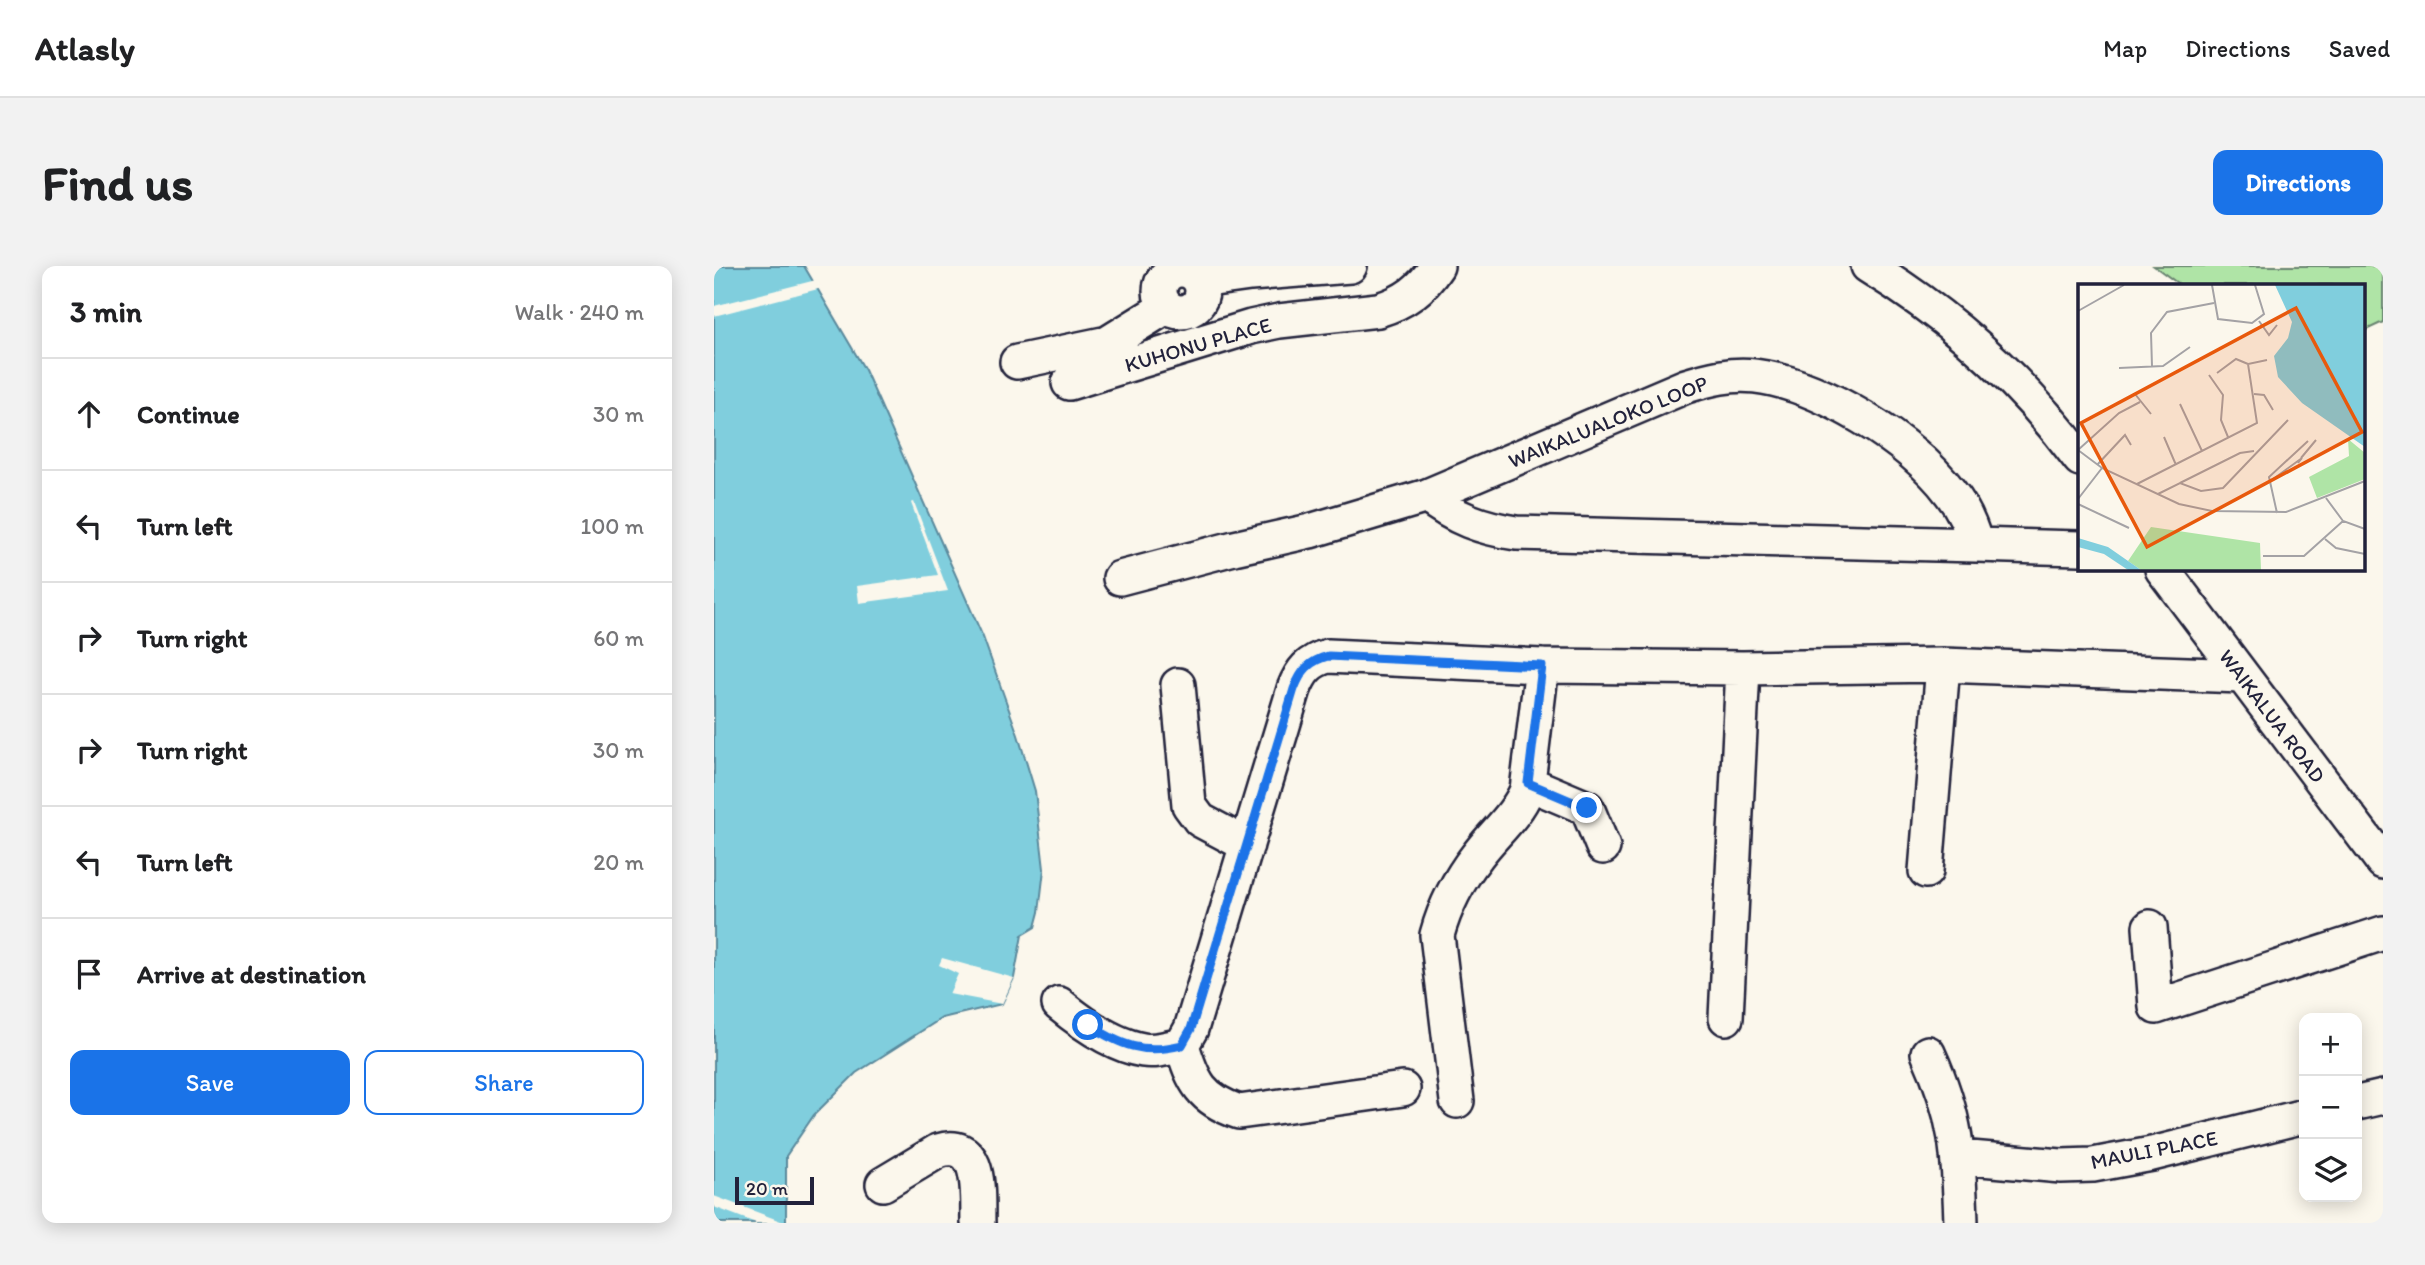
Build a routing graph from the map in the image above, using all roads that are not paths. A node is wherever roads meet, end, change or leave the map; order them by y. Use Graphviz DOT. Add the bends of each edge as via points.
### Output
graph roads {
  1 [pos="1350,266"];
  2 [pos="1437,266"];
  3 [pos="1868,266"];
  4 [pos="1017,362"];
  5 [pos="1069,383"];
  6 [pos="2078,456"];
  7 [pos="1427,496"];
  8 [pos="1976,545"];
  9 [pos="2078,548"];
  10 [pos="2163,570"];
  11 [pos="1119,578"];
  12 [pos="1943,665"];
  13 [pos="1542,666"];
  14 [pos="1743,668"];
  15 [pos="2242,676"];
  16 [pos="1178,685"];
  17 [pos="1528,783"];
  18 [pos="1247,845"];
  19 [pos="1603,846"];
  20 [pos="2383,862"];
  21 [pos="1926,871"];
  22 [pos="2150,927"];
  23 [pos="2383,933"];
  24 [pos="1059,1004"];
  25 [pos="1726,1017"];
  26 [pos="1182,1045"];
  27 [pos="1928,1053"];
  28 [pos="1403,1089"];
  29 [pos="2383,1097"];
  30 [pos="1457,1101"];
  31 [pos="2362,1102"];
  32 [pos="2299,1117"];
  33 [pos="1959,1157"];
  34 [pos="883,1184"];
  35 [pos="978,1223"];
  36 [pos="1961,1223"];
  1 -- 4 [label="street" via="1200,281 1187,270 1171,271 1160,284 1166,307 1108,343"];
  2 -- 5 [label="street, KUHONU PLACE" via="1419,290 1393,306 1251,327"];
  3 -- 6 [label="street" via="1920,301 2007,374 2049,417"];
  7 -- 8 [label="street" via="1458,517 1516,533"];
  7 -- 8 [label="street, WAIKALUALOKO LOOP" via="1686,386 1752,376 1823,397 1900,444 1950,491"];
  7 -- 11 [label="street, WAIKALUALOKO LOOP"];
  8 -- 9 [label="street"];
  10 -- 15 [label="street, WAIKALUA ROAD"];
  12 -- 14 [label="street"];
  12 -- 15 [label="street"];
  12 -- 21 [label="street"];
  13 -- 14 [label="street"];
  13 -- 17 [label="street"];
  13 -- 18 [label="street" via="1316,659 1299,676 1294,689"];
  14 -- 25 [label="street"];
  15 -- 20 [label="street, WAIKALUA ROAD"];
  16 -- 18 [label="street" via="1189,805 1200,820"];
  17 -- 19 [label="street" via="1587,808"];
  17 -- 30 [label="street" via="1520,807 1460,880 1437,935"];
  18 -- 26 [label="street" via="1191,1029"];
  22 -- 23 [label="street" via="2157,1007"];
  24 -- 26 [label="street" via="1116,1041 1145,1051"];
  26 -- 28 [label="street" via="1193,1079 1206,1095 1220,1106 1240,1112"];
  27 -- 33 [label="street" via="1948,1101"];
  29 -- 31 [label="street"];
  32 -- 33 [label="street, MAULI PLACE" via="2093,1165"];
  33 -- 36 [label="street"];
  34 -- 35 [label="street" via="938,1151 957,1149 975,1169"];
}
